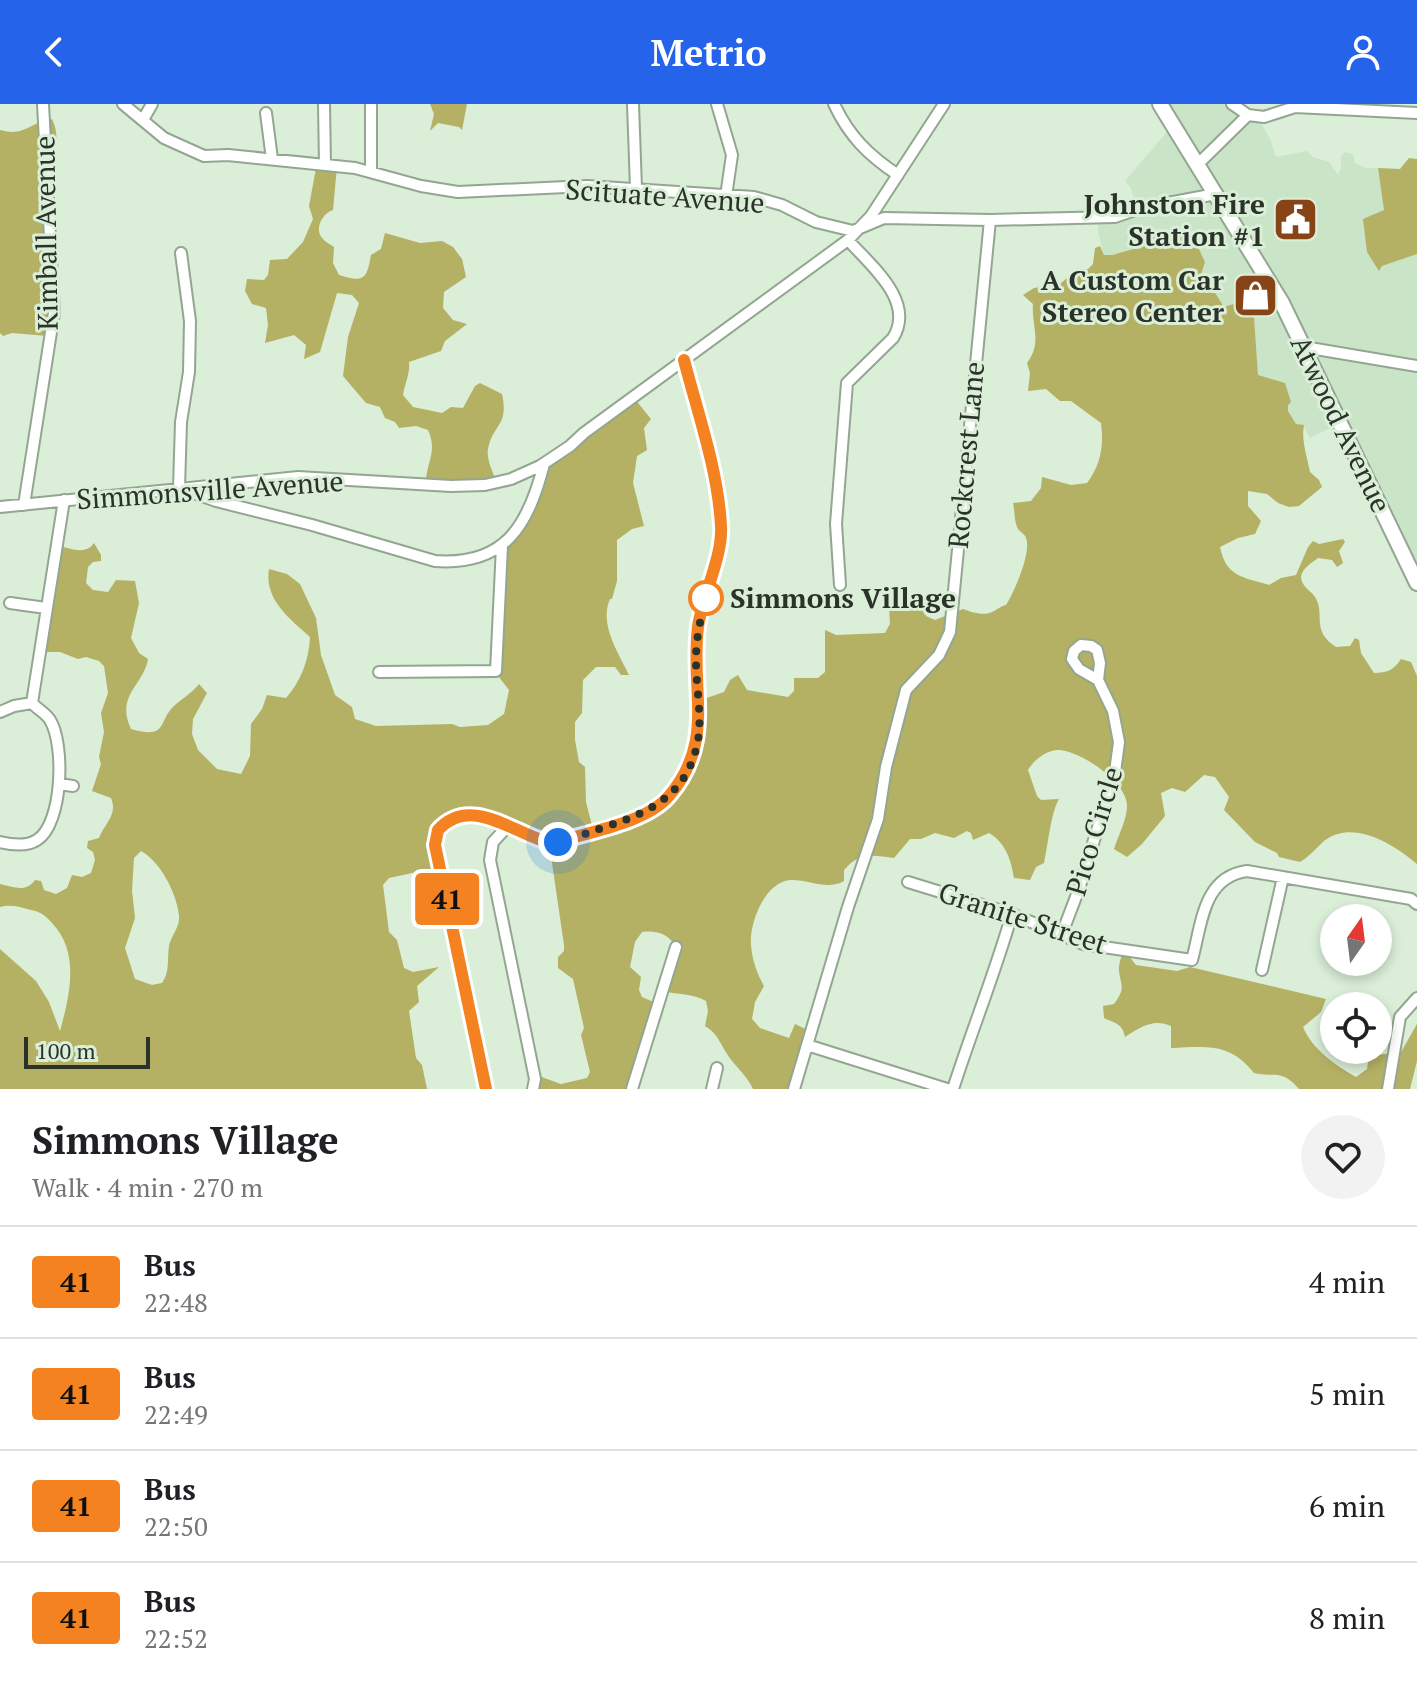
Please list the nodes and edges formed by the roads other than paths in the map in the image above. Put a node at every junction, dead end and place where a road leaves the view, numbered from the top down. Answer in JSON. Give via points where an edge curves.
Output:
{"nodes":[{"id":1,"x":43,"y":104,"type":"edge"},
{"id":2,"x":123,"y":104,"type":"edge"},
{"id":3,"x":152,"y":104,"type":"edge"},
{"id":4,"x":324,"y":104,"type":"edge"},
{"id":5,"x":371,"y":104,"type":"edge"},
{"id":6,"x":633,"y":104,"type":"edge"},
{"id":7,"x":717,"y":104,"type":"edge"},
{"id":8,"x":834,"y":104,"type":"edge"},
{"id":9,"x":944,"y":104,"type":"edge"},
{"id":10,"x":1160,"y":104,"type":"edge"},
{"id":11,"x":1232,"y":104,"type":"edge"},
{"id":12,"x":266,"y":113,"type":"dead end"},
{"id":13,"x":1417,"y":113,"type":"edge"},
{"id":14,"x":1248,"y":115,"type":"junction"},
{"id":15,"x":144,"y":118,"type":"junction"},
{"id":16,"x":272,"y":159,"type":"junction"},
{"id":17,"x":325,"y":165,"type":"junction"},
{"id":18,"x":1197,"y":165,"type":"junction"},
{"id":19,"x":371,"y":171,"type":"junction"},
{"id":20,"x":898,"y":175,"type":"junction"},
{"id":21,"x":636,"y":188,"type":"junction"},
{"id":22,"x":1216,"y":194,"type":"junction"},
{"id":23,"x":726,"y":196,"type":"junction"},
{"id":24,"x":990,"y":220,"type":"junction"},
{"id":25,"x":860,"y":229,"type":"junction"},
{"id":26,"x":848,"y":240,"type":"junction"},
{"id":27,"x":181,"y":253,"type":"dead end"},
{"id":28,"x":1304,"y":347,"type":"junction"},
{"id":29,"x":684,"y":360,"type":"junction"},
{"id":30,"x":1417,"y":366,"type":"edge"},
{"id":31,"x":544,"y":464,"type":"junction"},
{"id":32,"x":179,"y":488,"type":"junction"},
{"id":33,"x":64,"y":500,"type":"junction"},
{"id":34,"x":24,"y":505,"type":"junction"},
{"id":35,"x":0,"y":507,"type":"edge"},
{"id":36,"x":502,"y":546,"type":"junction"},
{"id":37,"x":1417,"y":583,"type":"edge"},
{"id":38,"x":840,"y":585,"type":"dead end"},
{"id":39,"x":10,"y":603,"type":"dead end"},
{"id":40,"x":46,"y":608,"type":"junction"},
{"id":41,"x":379,"y":672,"type":"dead end"},
{"id":42,"x":1098,"y":680,"type":"dead end"},
{"id":43,"x":32,"y":703,"type":"junction"},
{"id":44,"x":0,"y":712,"type":"edge"},
{"id":45,"x":59,"y":784,"type":"junction"},
{"id":46,"x":73,"y":786,"type":"dead end"},
{"id":47,"x":507,"y":827,"type":"junction"},
{"id":48,"x":0,"y":842,"type":"edge"},
{"id":49,"x":1283,"y":877,"type":"junction"},
{"id":50,"x":908,"y":882,"type":"dead end"},
{"id":51,"x":1414,"y":902,"type":"edge"},
{"id":52,"x":1012,"y":914,"type":"junction"},
{"id":53,"x":1061,"y":936,"type":"junction"},
{"id":54,"x":676,"y":947,"type":"dead end"},
{"id":55,"x":1262,"y":970,"type":"dead end"},
{"id":56,"x":1417,"y":998,"type":"edge"},
{"id":57,"x":807,"y":1045,"type":"junction"},
{"id":58,"x":717,"y":1068,"type":"dead end"},
{"id":59,"x":486,"y":1089,"type":"edge"},
{"id":60,"x":533,"y":1089,"type":"edge"},
{"id":61,"x":632,"y":1089,"type":"edge"},
{"id":62,"x":712,"y":1089,"type":"edge"},
{"id":63,"x":794,"y":1089,"type":"edge"},
{"id":64,"x":947,"y":1089,"type":"edge"},
{"id":65,"x":953,"y":1089,"type":"edge"},
{"id":66,"x":1388,"y":1089,"type":"edge"}],
"edges":[{"from":1,"to":34,"type":"street","name":"Kimball Avenue","via":[[54,313]]},
{"from":2,"to":15,"type":"street","name":"Scituate Avenue"},
{"from":3,"to":15,"type":"street"},
{"from":4,"to":17,"type":"street"},
{"from":5,"to":19,"type":"street"},
{"from":6,"to":21,"type":"street"},
{"from":7,"to":23,"type":"street","via":[[732,155]]},
{"from":8,"to":20,"type":"street","via":[[853,137]]},
{"from":9,"to":20,"type":"street","name":"Simmonsville Avenue"},
{"from":10,"to":18,"type":"main road","name":"Atwood Avenue"},
{"from":11,"to":14,"type":"street"},
{"from":12,"to":16,"type":"street"},
{"from":13,"to":14,"type":"street","via":[[1295,107],[1264,117]]},
{"from":14,"to":18,"type":"street"},
{"from":15,"to":16,"type":"street","name":"Scituate Avenue","via":[[164,138],[194,153]]},
{"from":16,"to":17,"type":"street","name":"Scituate Avenue"},
{"from":17,"to":19,"type":"street","name":"Scituate Avenue"},
{"from":18,"to":22,"type":"main road","name":"Atwood Avenue"},
{"from":19,"to":21,"type":"street","name":"Scituate Avenue","via":[[458,192]]},
{"from":20,"to":25,"type":"street","name":"Simmonsville Avenue"},
{"from":21,"to":23,"type":"street","name":"Scituate Avenue"},
{"from":22,"to":24,"type":"street","name":"Scituate Avenue","via":[[1115,217]]},
{"from":22,"to":28,"type":"main road","name":"Atwood Avenue"},
{"from":23,"to":25,"type":"street","name":"Scituate Avenue","via":[[769,201],[816,222]]},
{"from":24,"to":25,"type":"street","name":"Scituate Avenue","via":[[884,218]]},
{"from":24,"to":57,"type":"street","name":"Rockcrest Lane","via":[[950,632],[939,655],[906,690],[878,819]]},
{"from":25,"to":26,"type":"street","name":"Simmonsville Avenue"},
{"from":26,"to":29,"type":"street","name":"Simmonsville Avenue"},
{"from":26,"to":38,"type":"street","via":[[891,290],[899,315],[895,335],[847,383],[836,524]]},
{"from":27,"to":32,"type":"street","via":[[190,321]]},
{"from":28,"to":30,"type":"street"},
{"from":28,"to":37,"type":"main road","name":"Atwood Avenue"},
{"from":29,"to":31,"type":"street","name":"Simmonsville Avenue"},
{"from":29,"to":47,"type":"street","via":[[715,479],[721,527],[698,625],[699,731],[692,759],[669,797],[629,819],[552,842]]},
{"from":31,"to":32,"type":"street","name":"Simmonsville Avenue","via":[[511,479],[475,486],[317,477]]},
{"from":31,"to":36,"type":"street","via":[[532,503]]},
{"from":32,"to":33,"type":"street","name":"Simmonsville Avenue"},
{"from":32,"to":36,"type":"street","via":[[435,561],[482,557]]},
{"from":33,"to":34,"type":"street","name":"Simmonsville Avenue"},
{"from":33,"to":40,"type":"street"},
{"from":34,"to":35,"type":"street","name":"Simmonsville Avenue"},
{"from":36,"to":41,"type":"street","via":[[496,671]]},
{"from":39,"to":40,"type":"street"},
{"from":40,"to":43,"type":"street"},
{"from":42,"to":53,"type":"street","name":"Pico Circle","via":[[1113,711],[1119,742],[1115,772]]},
{"from":43,"to":44,"type":"street"},
{"from":43,"to":45,"type":"street","via":[[52,724]]},
{"from":45,"to":46,"type":"street"},
{"from":45,"to":48,"type":"street","via":[[53,818],[41,837],[27,845]]},
{"from":47,"to":59,"type":"street","via":[[466,813],[441,826],[435,845]]},
{"from":47,"to":60,"type":"street","via":[[493,842],[490,860]]},
{"from":49,"to":51,"type":"street","name":"Granite Street"},
{"from":49,"to":53,"type":"street","name":"Granite Street","via":[[1247,871],[1218,882],[1192,960]]},
{"from":49,"to":55,"type":"street"},
{"from":50,"to":52,"type":"street","name":"Granite Street"},
{"from":52,"to":53,"type":"street","name":"Granite Street"},
{"from":52,"to":65,"type":"street"},
{"from":54,"to":61,"type":"street"},
{"from":56,"to":66,"type":"street","via":[[1400,1017]]},
{"from":57,"to":63,"type":"street","name":"Rockcrest Lane"},
{"from":57,"to":64,"type":"street"},
{"from":58,"to":62,"type":"street"}]}
